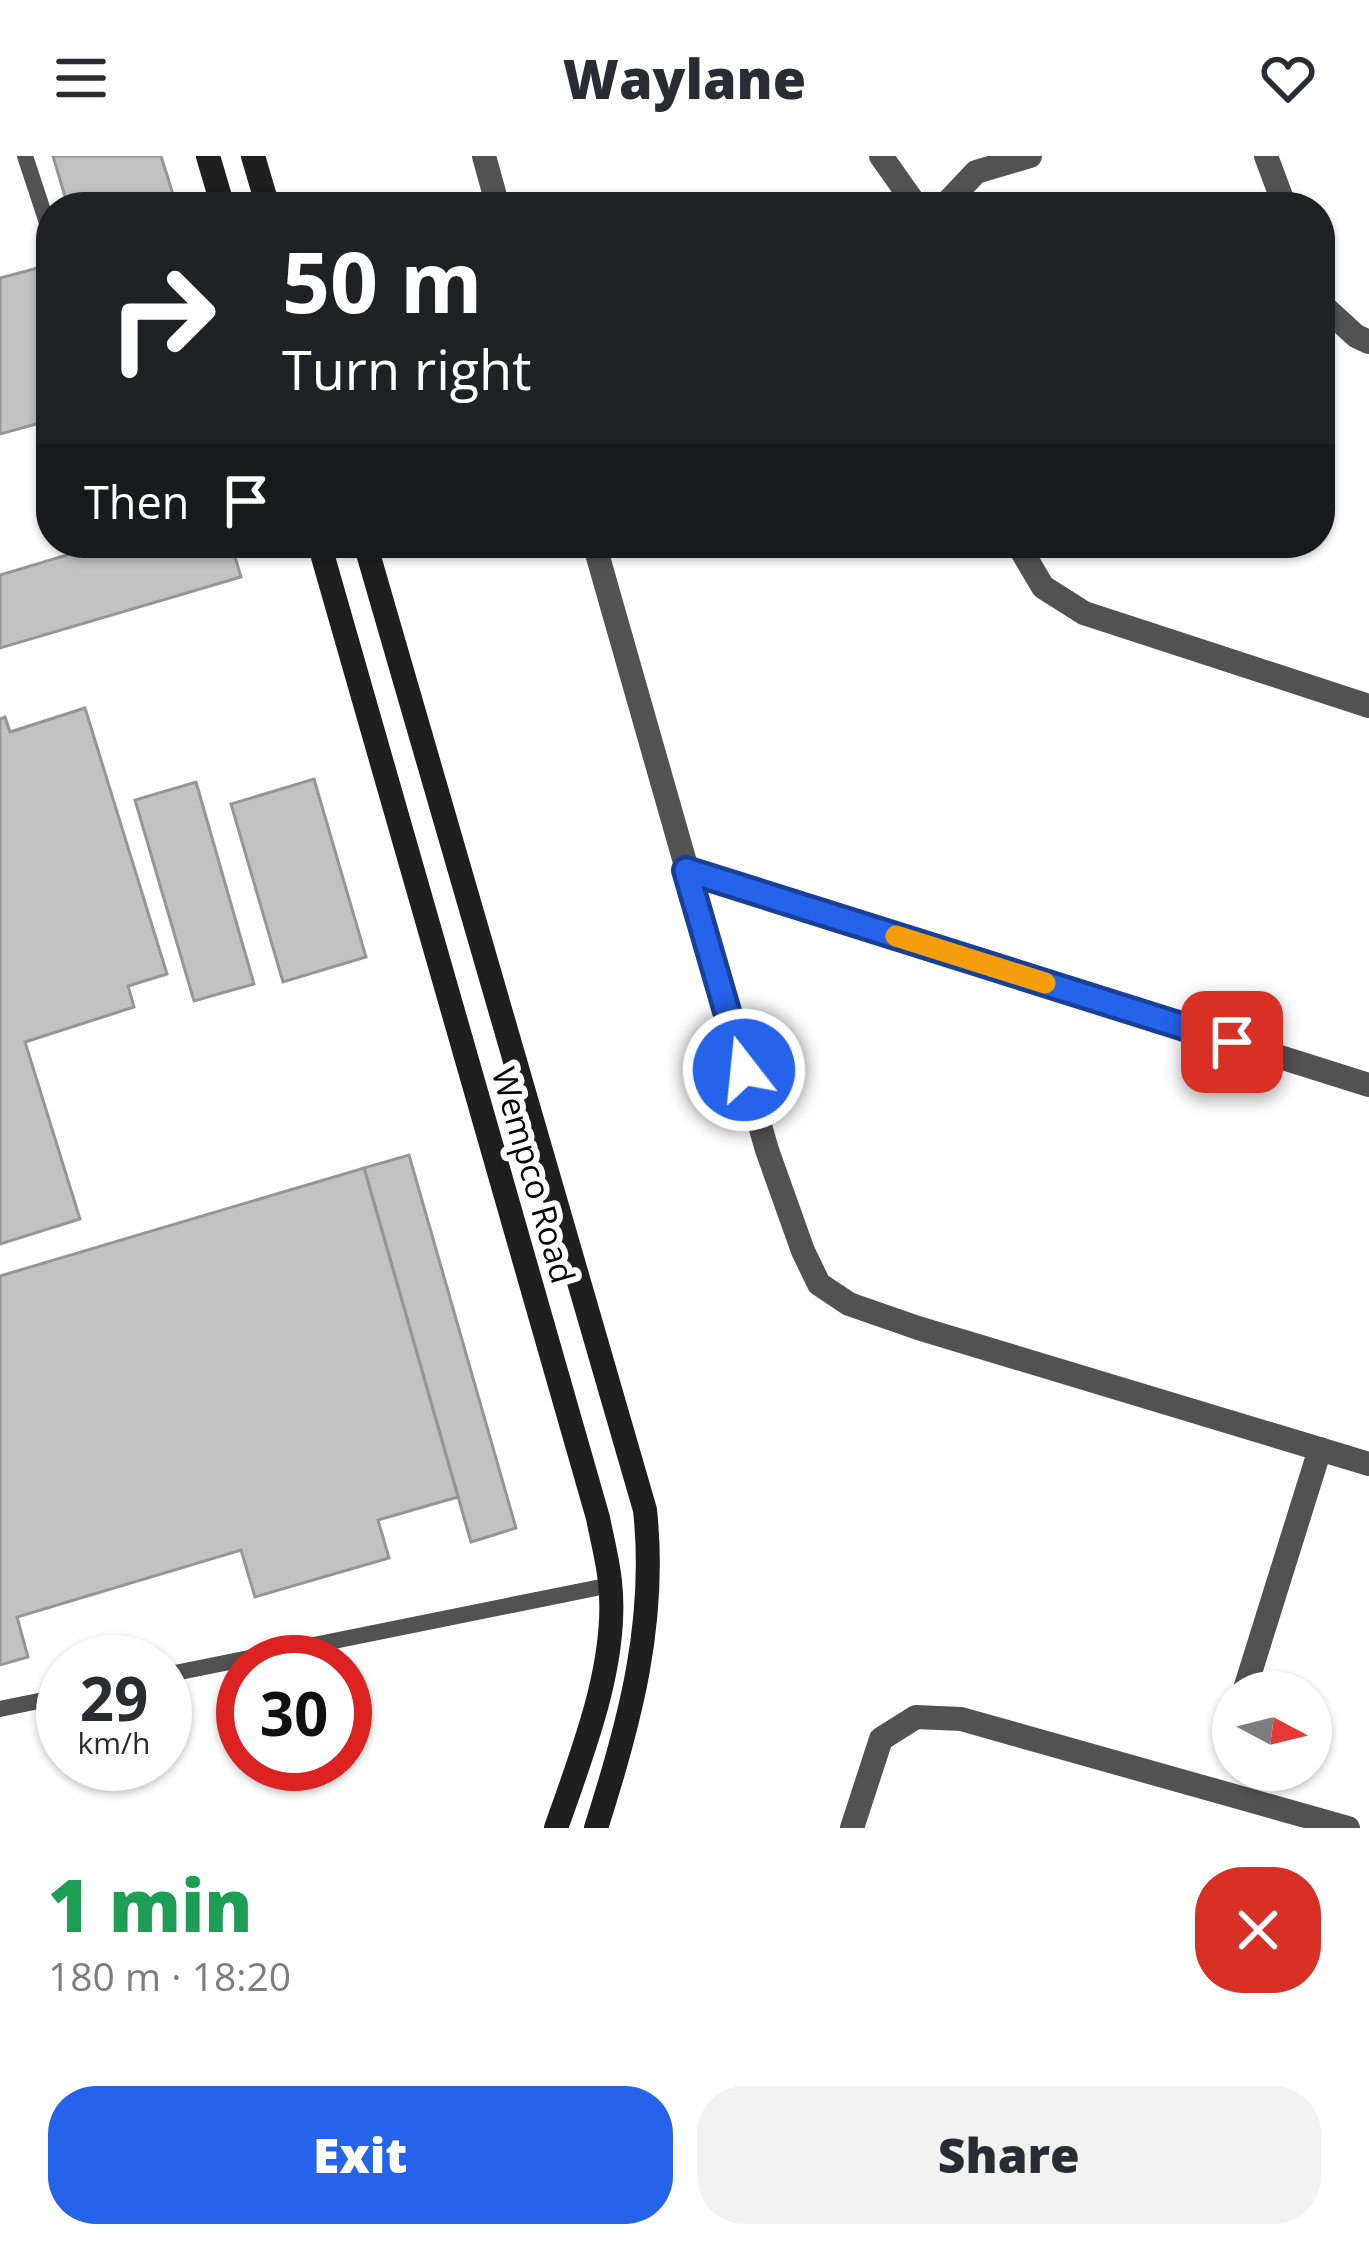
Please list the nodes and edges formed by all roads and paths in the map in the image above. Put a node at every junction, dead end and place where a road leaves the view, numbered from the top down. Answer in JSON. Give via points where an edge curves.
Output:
{"nodes":[{"id":1,"x":25,"y":156,"type":"edge"},
{"id":2,"x":208,"y":156,"type":"edge"},
{"id":3,"x":253,"y":156,"type":"edge"},
{"id":4,"x":484,"y":156,"type":"edge"},
{"id":5,"x":881,"y":156,"type":"edge"},
{"id":6,"x":1030,"y":156,"type":"edge"},
{"id":7,"x":1266,"y":156,"type":"edge"},
{"id":8,"x":37,"y":192,"type":"edge"},
{"id":9,"x":219,"y":192,"type":"edge"},
{"id":10,"x":264,"y":192,"type":"edge"},
{"id":11,"x":494,"y":192,"type":"edge"},
{"id":12,"x":906,"y":192,"type":"edge"},
{"id":13,"x":957,"y":192,"type":"edge"},
{"id":14,"x":1279,"y":192,"type":"edge"},
{"id":15,"x":1335,"y":315,"type":"edge"},
{"id":16,"x":1369,"y":341,"type":"edge"},
{"id":17,"x":323,"y":558,"type":"edge"},
{"id":18,"x":369,"y":558,"type":"edge"},
{"id":19,"x":598,"y":558,"type":"edge"},
{"id":20,"x":1026,"y":558,"type":"edge"},
{"id":21,"x":1369,"y":706,"type":"edge"},
{"id":22,"x":686,"y":870,"type":"junction"},
{"id":23,"x":1369,"y":1085,"type":"edge"},
{"id":24,"x":1320,"y":1449,"type":"junction"},
{"id":25,"x":1369,"y":1464,"type":"edge"},
{"id":26,"x":611,"y":1585,"type":"junction"},
{"id":27,"x":192,"y":1670,"type":"edge"},
{"id":28,"x":1251,"y":1671,"type":"edge"},
{"id":29,"x":36,"y":1701,"type":"edge"},
{"id":30,"x":0,"y":1708,"type":"edge"},
{"id":31,"x":556,"y":1828,"type":"edge"},
{"id":32,"x":596,"y":1828,"type":"edge"},
{"id":33,"x":852,"y":1828,"type":"edge"},
{"id":34,"x":1348,"y":1828,"type":"edge"}],
"edges":[{"from":1,"to":8,"type":"lane"},
{"from":2,"to":9,"type":"street"},
{"from":3,"to":10,"type":"street"},
{"from":4,"to":11,"type":"street"},
{"from":5,"to":12,"type":"street"},
{"from":6,"to":13,"type":"street","via":[[976,172]]},
{"from":7,"to":14,"type":"street"},
{"from":15,"to":16,"type":"street"},
{"from":17,"to":26,"type":"street","name":"Wempco Road"},
{"from":18,"to":32,"type":"street","name":"Wempco Road","via":[[645,1510],[646,1642]]},
{"from":19,"to":22,"type":"street"},
{"from":20,"to":21,"type":"street","via":[[1043,587],[1084,614]]},
{"from":22,"to":23,"type":"street"},
{"from":22,"to":24,"type":"street","via":[[767,1150],[819,1284],[849,1304],[918,1328]]},
{"from":24,"to":25,"type":"street"},
{"from":24,"to":28,"type":"street"},
{"from":26,"to":27,"type":"lane"},
{"from":26,"to":31,"type":"street","name":"Wempco Road","via":[[609,1642]]},
{"from":29,"to":30,"type":"lane"},
{"from":33,"to":34,"type":"street","via":[[881,1739],[916,1718],[961,1719]]}]}
